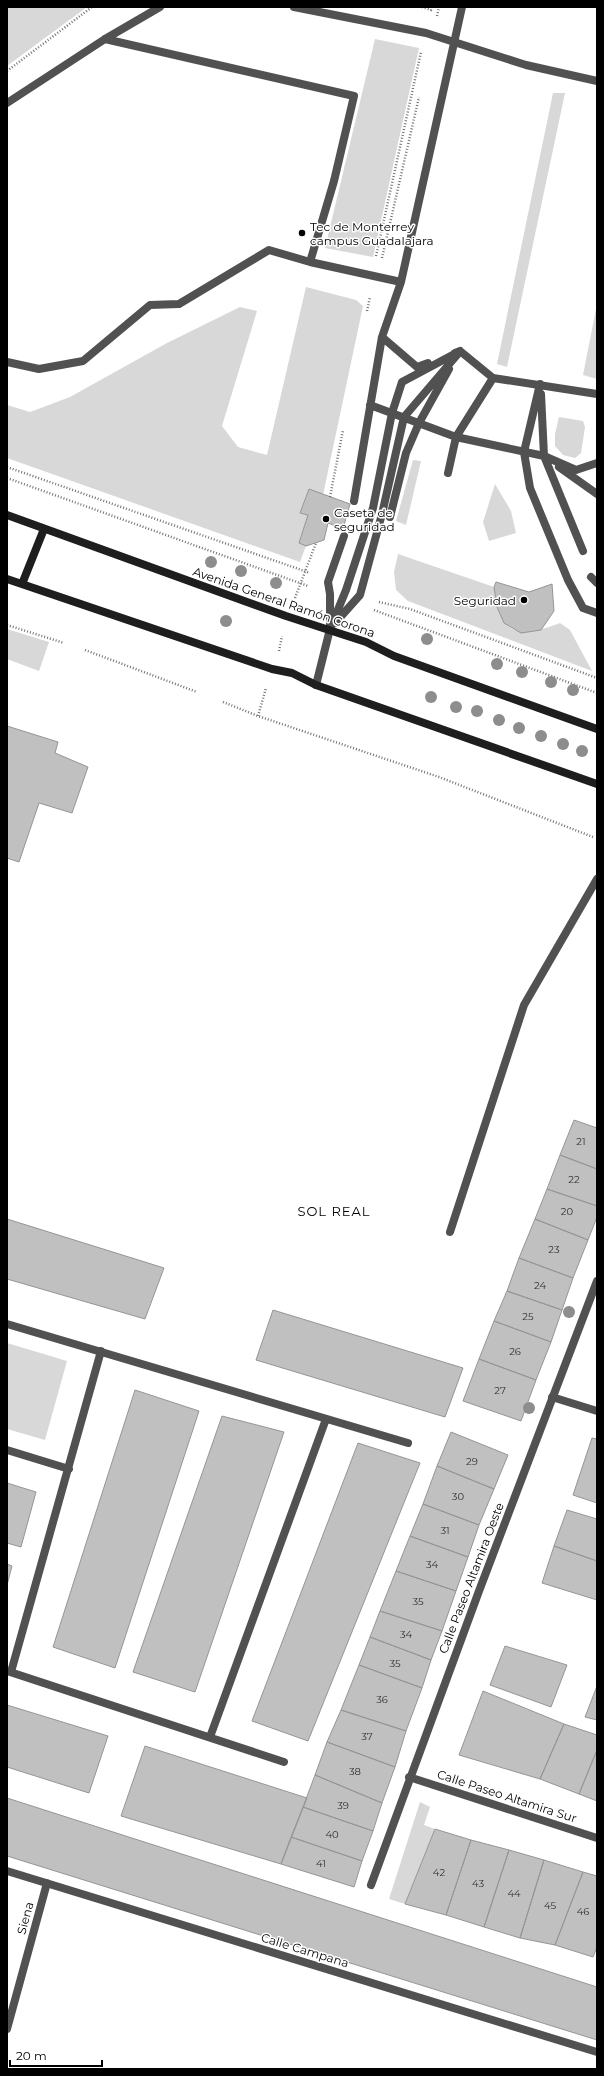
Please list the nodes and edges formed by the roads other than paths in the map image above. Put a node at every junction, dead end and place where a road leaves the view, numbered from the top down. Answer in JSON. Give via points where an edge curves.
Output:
{"nodes":[{"id":1,"x":160,"y":7,"type":"edge"},
{"id":2,"x":294,"y":7,"type":"edge"},
{"id":3,"x":462,"y":7,"type":"edge"},
{"id":4,"x":104,"y":39,"type":"junction"},
{"id":5,"x":454,"y":44,"type":"junction"},
{"id":6,"x":597,"y":81,"type":"edge"},
{"id":7,"x":7,"y":103,"type":"edge"},
{"id":8,"x":310,"y":262,"type":"junction"},
{"id":9,"x":401,"y":282,"type":"junction"},
{"id":10,"x":382,"y":337,"type":"junction"},
{"id":11,"x":460,"y":351,"type":"junction"},
{"id":12,"x":7,"y":362,"type":"edge"},
{"id":13,"x":493,"y":378,"type":"junction"},
{"id":14,"x":540,"y":384,"type":"junction"},
{"id":15,"x":597,"y":394,"type":"edge"},
{"id":16,"x":370,"y":405,"type":"junction"},
{"id":17,"x":392,"y":413,"type":"junction"},
{"id":18,"x":404,"y":417,"type":"junction"},
{"id":19,"x":419,"y":423,"type":"junction"},
{"id":20,"x":456,"y":437,"type":"junction"},
{"id":21,"x":524,"y":452,"type":"junction"},
{"id":22,"x":544,"y":456,"type":"junction"},
{"id":23,"x":597,"y":463,"type":"edge"},
{"id":24,"x":448,"y":473,"type":"dead end"},
{"id":25,"x":597,"y":494,"type":"edge"},
{"id":26,"x":354,"y":501,"type":"dead end"},
{"id":27,"x":7,"y":515,"type":"edge"},
{"id":28,"x":390,"y":517,"type":"dead end"},
{"id":29,"x":44,"y":529,"type":"junction"},
{"id":30,"x":344,"y":536,"type":"dead end"},
{"id":31,"x":583,"y":551,"type":"dead end"},
{"id":32,"x":591,"y":577,"type":"dead end"},
{"id":33,"x":7,"y":579,"type":"edge"},
{"id":34,"x":597,"y":583,"type":"edge"},
{"id":35,"x":22,"y":584,"type":"junction"},
{"id":36,"x":597,"y":613,"type":"edge"},
{"id":37,"x":330,"y":629,"type":"junction"},
{"id":38,"x":316,"y":685,"type":"junction"},
{"id":39,"x":597,"y":729,"type":"edge"},
{"id":40,"x":597,"y":784,"type":"edge"},
{"id":41,"x":597,"y":879,"type":"edge"},
{"id":42,"x":450,"y":1232,"type":"dead end"},
{"id":43,"x":597,"y":1281,"type":"edge"},
{"id":44,"x":7,"y":1324,"type":"edge"},
{"id":45,"x":100,"y":1351,"type":"junction"},
{"id":46,"x":552,"y":1397,"type":"junction"},
{"id":47,"x":597,"y":1411,"type":"edge"},
{"id":48,"x":326,"y":1419,"type":"junction"},
{"id":49,"x":408,"y":1443,"type":"dead end"},
{"id":50,"x":7,"y":1450,"type":"edge"},
{"id":51,"x":69,"y":1469,"type":"junction"},
{"id":52,"x":9,"y":1671,"type":"edge"},
{"id":53,"x":210,"y":1737,"type":"junction"},
{"id":54,"x":284,"y":1762,"type":"dead end"},
{"id":55,"x":410,"y":1777,"type":"junction"},
{"id":56,"x":597,"y":1838,"type":"edge"},
{"id":57,"x":7,"y":1870,"type":"edge"},
{"id":58,"x":47,"y":1883,"type":"junction"},
{"id":59,"x":371,"y":1885,"type":"dead end"},
{"id":60,"x":7,"y":2029,"type":"edge"},
{"id":61,"x":597,"y":2052,"type":"edge"}],
"edges":[{"from":1,"to":4,"type":"street"},
{"from":2,"to":5,"type":"street","via":[[426,33]]},
{"from":3,"to":5,"type":"street"},
{"from":4,"to":7,"type":"street"},
{"from":4,"to":8,"type":"street","via":[[354,96],[334,181]]},
{"from":5,"to":6,"type":"street","via":[[526,66]]},
{"from":5,"to":9,"type":"street"},
{"from":8,"to":9,"type":"street"},
{"from":8,"to":12,"type":"street","via":[[269,250],[179,304],[150,305],[83,361],[39,369]]},
{"from":9,"to":10,"type":"street"},
{"from":10,"to":11,"type":"street","via":[[417,367]]},
{"from":10,"to":16,"type":"street"},
{"from":11,"to":13,"type":"street"},
{"from":11,"to":17,"type":"street","via":[[402,382]]},
{"from":11,"to":18,"type":"street"},
{"from":11,"to":19,"type":"street"},
{"from":13,"to":14,"type":"street"},
{"from":13,"to":20,"type":"street"},
{"from":14,"to":15,"type":"street"},
{"from":14,"to":21,"type":"street"},
{"from":14,"to":22,"type":"street"},
{"from":16,"to":17,"type":"street"},
{"from":16,"to":26,"type":"street"},
{"from":17,"to":18,"type":"street"},
{"from":17,"to":37,"type":"street","via":[[373,508],[346,590]]},
{"from":18,"to":19,"type":"street"},
{"from":18,"to":37,"type":"street","via":[[360,595]]},
{"from":19,"to":20,"type":"street"},
{"from":19,"to":28,"type":"street","via":[[406,453]]},
{"from":20,"to":21,"type":"street"},
{"from":20,"to":24,"type":"street"},
{"from":21,"to":22,"type":"street"},
{"from":21,"to":36,"type":"street","via":[[530,488],[562,568],[583,608]]},
{"from":22,"to":23,"type":"street","via":[[576,470]]},
{"from":22,"to":25,"type":"street"},
{"from":22,"to":31,"type":"street"},
{"from":27,"to":29,"type":"main road","name":"Avenida General Ramón Corona"},
{"from":29,"to":35,"type":"main road"},
{"from":29,"to":37,"type":"main road","name":"Avenida General Ramón Corona","via":[[286,616]]},
{"from":30,"to":37,"type":"street","via":[[328,582]]},
{"from":32,"to":34,"type":"street"},
{"from":33,"to":35,"type":"main road"},
{"from":35,"to":38,"type":"main road","via":[[272,669],[292,673]]},
{"from":37,"to":38,"type":"street"},
{"from":37,"to":39,"type":"main road","name":"Avenida General Ramón Corona","via":[[366,642],[394,656]]},
{"from":38,"to":40,"type":"main road"},
{"from":41,"to":42,"type":"street","via":[[524,1005]]},
{"from":43,"to":46,"type":"street","name":"Calle Paseo Altamira Oeste"},
{"from":44,"to":45,"type":"street"},
{"from":45,"to":48,"type":"street"},
{"from":45,"to":51,"type":"street"},
{"from":46,"to":47,"type":"street"},
{"from":46,"to":55,"type":"street","name":"Calle Paseo Altamira Oeste"},
{"from":48,"to":49,"type":"street"},
{"from":48,"to":53,"type":"street"},
{"from":50,"to":51,"type":"street"},
{"from":51,"to":52,"type":"street"},
{"from":52,"to":53,"type":"street"},
{"from":53,"to":54,"type":"street"},
{"from":55,"to":56,"type":"street","name":"Calle Paseo Altamira Sur"},
{"from":55,"to":59,"type":"street","name":"Calle Paseo Altamira Oeste"},
{"from":57,"to":58,"type":"street","name":"Calle Campana"},
{"from":58,"to":60,"type":"street","name":"Siena"},
{"from":58,"to":61,"type":"street","name":"Calle Campana"}]}
